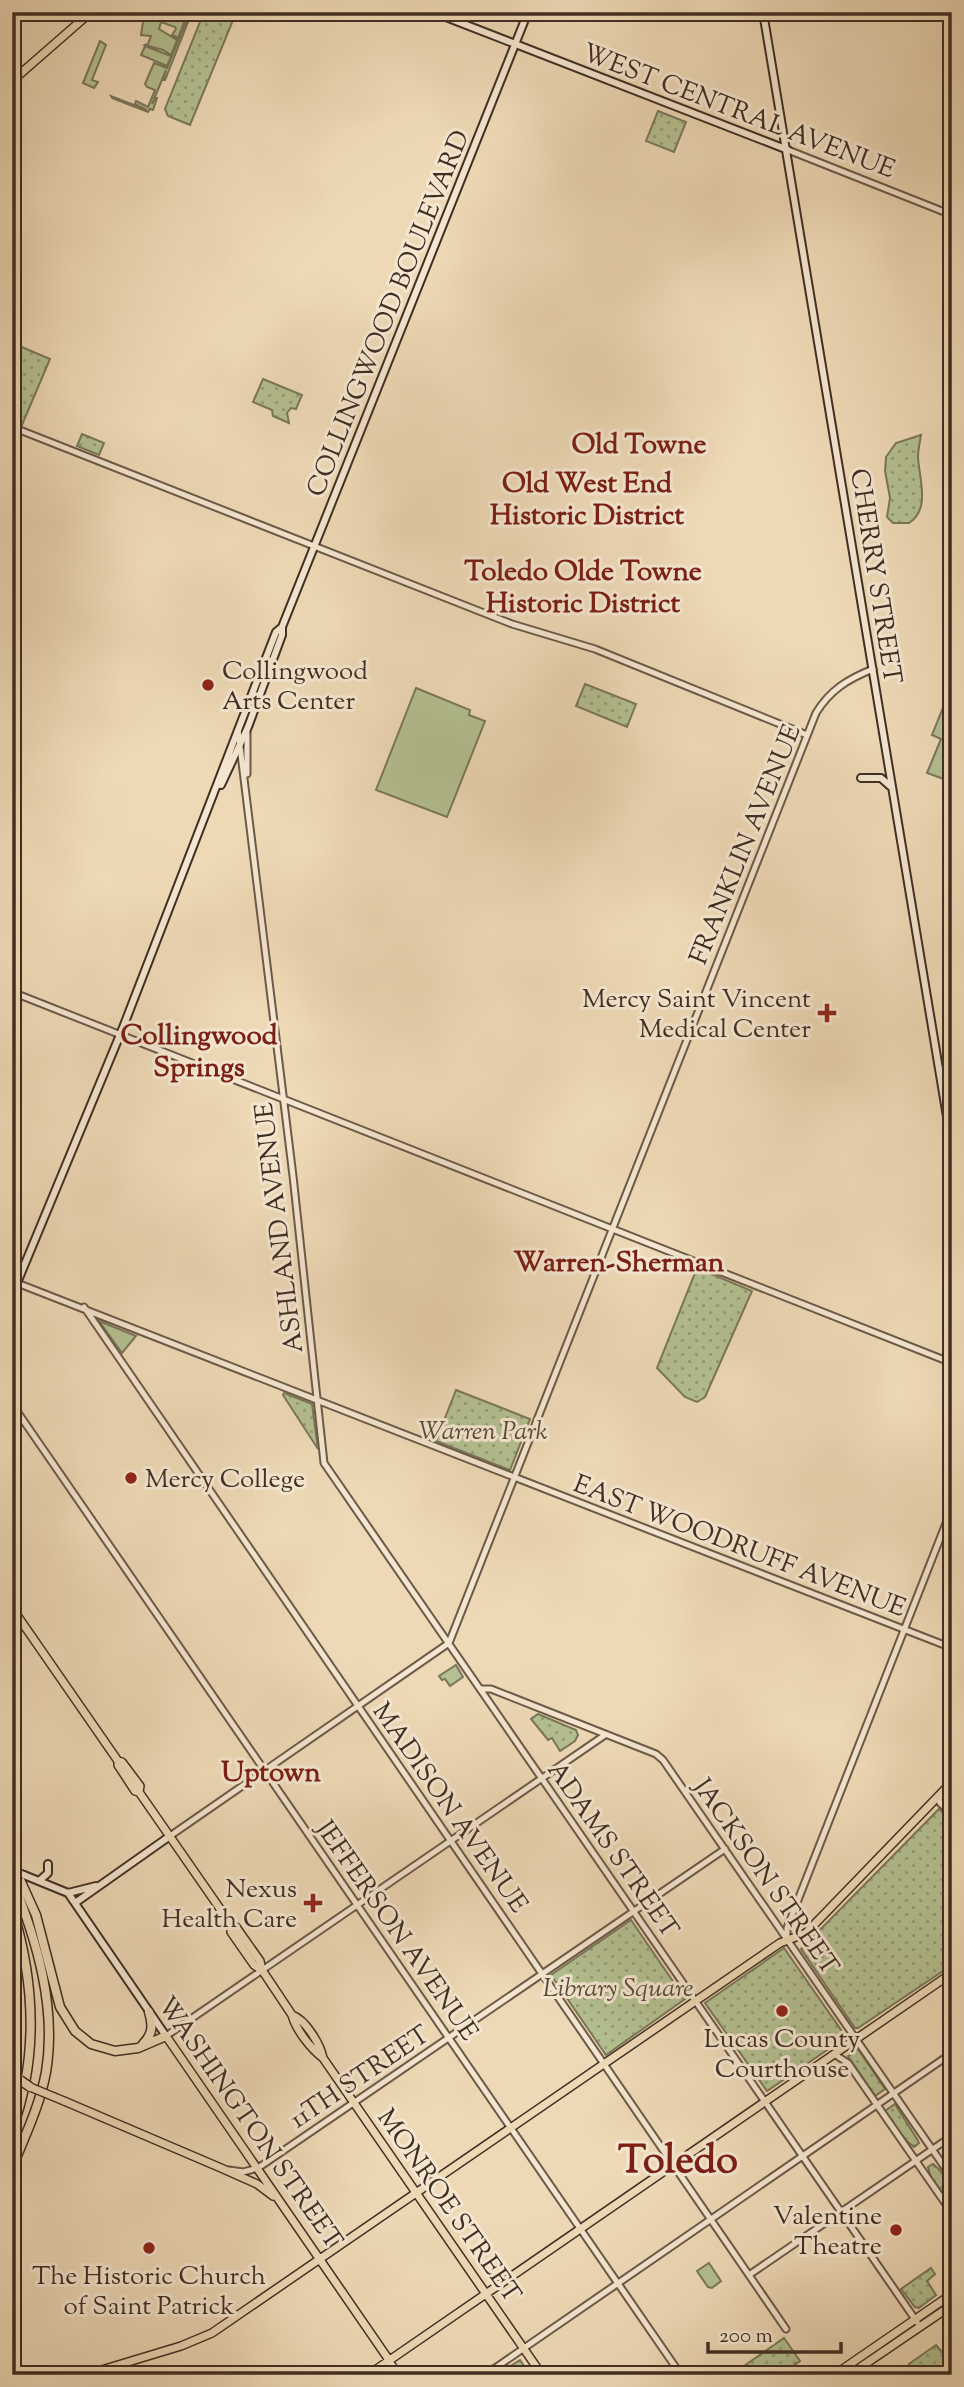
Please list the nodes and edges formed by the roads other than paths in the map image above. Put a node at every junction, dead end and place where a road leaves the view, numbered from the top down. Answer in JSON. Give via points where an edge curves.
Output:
{"nodes":[{"id":1,"x":91,"y":12,"type":"edge"},
{"id":2,"x":433,"y":12,"type":"edge"},
{"id":3,"x":528,"y":12,"type":"edge"},
{"id":4,"x":763,"y":12,"type":"edge"},
{"id":5,"x":516,"y":43,"type":"junction"},
{"id":6,"x":12,"y":81,"type":"edge"},
{"id":7,"x":788,"y":150,"type":"junction"},
{"id":8,"x":952,"y":215,"type":"edge"},
{"id":9,"x":12,"y":427,"type":"edge"},
{"id":10,"x":314,"y":546,"type":"junction"},
{"id":11,"x":282,"y":627,"type":"junction"},
{"id":12,"x":262,"y":669,"type":"junction"},
{"id":13,"x":873,"y":669,"type":"junction"},
{"id":14,"x":267,"y":675,"type":"junction"},
{"id":15,"x":238,"y":727,"type":"junction"},
{"id":16,"x":248,"y":727,"type":"junction"},
{"id":17,"x":807,"y":735,"type":"junction"},
{"id":18,"x":239,"y":746,"type":"junction"},
{"id":19,"x":861,"y":778,"type":"dead end"},
{"id":20,"x":246,"y":781,"type":"junction"},
{"id":21,"x":215,"y":795,"type":"junction"},
{"id":22,"x":895,"y":800,"type":"junction"},
{"id":23,"x":12,"y":992,"type":"edge"},
{"id":24,"x":120,"y":1034,"type":"junction"},
{"id":25,"x":283,"y":1099,"type":"junction"},
{"id":26,"x":952,"y":1147,"type":"edge"},
{"id":27,"x":612,"y":1230,"type":"junction"},
{"id":28,"x":17,"y":1283,"type":"junction"},
{"id":29,"x":12,"y":1295,"type":"edge"},
{"id":30,"x":84,"y":1307,"type":"junction"},
{"id":31,"x":952,"y":1363,"type":"edge"},
{"id":32,"x":318,"y":1401,"type":"junction"},
{"id":33,"x":12,"y":1404,"type":"edge"},
{"id":34,"x":324,"y":1463,"type":"joint"},
{"id":35,"x":514,"y":1478,"type":"junction"},
{"id":36,"x":952,"y":1508,"type":"edge"},
{"id":37,"x":12,"y":1608,"type":"edge"},
{"id":38,"x":903,"y":1629,"type":"junction"},
{"id":39,"x":449,"y":1643,"type":"junction"},
{"id":40,"x":952,"y":1648,"type":"edge"},
{"id":41,"x":480,"y":1689,"type":"junction"},
{"id":42,"x":358,"y":1707,"type":"junction"},
{"id":43,"x":606,"y":1734,"type":"junction"},
{"id":44,"x":266,"y":1770,"type":"junction"},
{"id":45,"x":541,"y":1778,"type":"junction"},
{"id":46,"x":952,"y":1782,"type":"edge"},
{"id":47,"x":938,"y":1797,"type":"junction"},
{"id":48,"x":952,"y":1804,"type":"edge"},
{"id":49,"x":952,"y":1814,"type":"edge"},
{"id":50,"x":170,"y":1836,"type":"junction"},
{"id":51,"x":450,"y":1841,"type":"junction"},
{"id":52,"x":724,"y":1849,"type":"junction"},
{"id":53,"x":12,"y":1862,"type":"edge"},
{"id":54,"x":48,"y":1864,"type":"dead end"},
{"id":55,"x":12,"y":1870,"type":"edge"},
{"id":56,"x":12,"y":1879,"type":"edge"},
{"id":57,"x":38,"y":1881,"type":"junction"},
{"id":58,"x":99,"y":1886,"type":"junction"},
{"id":59,"x":68,"y":1893,"type":"junction"},
{"id":60,"x":75,"y":1903,"type":"junction"},
{"id":61,"x":357,"y":1905,"type":"junction"},
{"id":62,"x":12,"y":1908,"type":"edge"},
{"id":63,"x":633,"y":1911,"type":"junction"},
{"id":64,"x":787,"y":1939,"type":"junction"},
{"id":65,"x":262,"y":1970,"type":"junction"},
{"id":66,"x":952,"y":1973,"type":"edge"},
{"id":67,"x":542,"y":1974,"type":"junction"},
{"id":68,"x":695,"y":2001,"type":"junction"},
{"id":69,"x":149,"y":2012,"type":"junction"},
{"id":70,"x":166,"y":2036,"type":"junction"},
{"id":71,"x":449,"y":2038,"type":"junction"},
{"id":72,"x":856,"y":2038,"type":"junction"},
{"id":73,"x":138,"y":2048,"type":"junction"},
{"id":74,"x":952,"y":2053,"type":"edge"},
{"id":75,"x":834,"y":2054,"type":"junction"},
{"id":76,"x":604,"y":2064,"type":"junction"},
{"id":77,"x":12,"y":2073,"type":"edge"},
{"id":78,"x":30,"y":2087,"type":"joint"},
{"id":79,"x":894,"y":2094,"type":"junction"},
{"id":80,"x":765,"y":2102,"type":"junction"},
{"id":81,"x":354,"y":2103,"type":"junction"},
{"id":82,"x":877,"y":2105,"type":"junction"},
{"id":83,"x":511,"y":2127,"type":"junction"},
{"id":84,"x":12,"y":2130,"type":"edge"},
{"id":85,"x":952,"y":2136,"type":"edge"},
{"id":86,"x":932,"y":2150,"type":"junction"},
{"id":87,"x":803,"y":2156,"type":"junction"},
{"id":88,"x":916,"y":2161,"type":"junction"},
{"id":89,"x":673,"y":2165,"type":"junction"},
{"id":90,"x":12,"y":2168,"type":"edge"},
{"id":91,"x":221,"y":2168,"type":"junction"},
{"id":92,"x":258,"y":2168,"type":"junction"},
{"id":93,"x":952,"y":2178,"type":"edge"},
{"id":94,"x":415,"y":2193,"type":"junction"},
{"id":95,"x":280,"y":2201,"type":"junction"},
{"id":96,"x":841,"y":2212,"type":"junction"},
{"id":97,"x":952,"y":2213,"type":"edge"},
{"id":98,"x":711,"y":2219,"type":"junction"},
{"id":99,"x":581,"y":2228,"type":"junction"},
{"id":100,"x":320,"y":2259,"type":"junction"},
{"id":101,"x":749,"y":2275,"type":"junction"},
{"id":102,"x":618,"y":2283,"type":"junction"},
{"id":103,"x":485,"y":2294,"type":"junction"},
{"id":104,"x":952,"y":2294,"type":"edge"},
{"id":105,"x":952,"y":2305,"type":"edge"},
{"id":106,"x":914,"y":2319,"type":"junction"},
{"id":107,"x":920,"y":2326,"type":"junction"},
{"id":108,"x":786,"y":2329,"type":"dead end"},
{"id":109,"x":523,"y":2348,"type":"junction"},
{"id":110,"x":871,"y":2348,"type":"junction"},
{"id":111,"x":878,"y":2355,"type":"junction"},
{"id":112,"x":389,"y":2360,"type":"junction"},
{"id":113,"x":845,"y":2373,"type":"edge"},
{"id":114,"x":85,"y":2375,"type":"edge"},
{"id":115,"x":368,"y":2375,"type":"edge"},
{"id":116,"x":400,"y":2375,"type":"edge"},
{"id":117,"x":485,"y":2375,"type":"edge"},
{"id":118,"x":542,"y":2375,"type":"edge"},
{"id":119,"x":681,"y":2375,"type":"edge"},
{"id":120,"x":834,"y":2375,"type":"edge"}],
"edges":[{"from":1,"to":6,"type":"main road"},
{"from":2,"to":5,"type":"main road","name":"WEST CENTRAL AVENUE"},
{"from":3,"to":5,"type":"main road","name":"COLLINGWOOD BOULEVARD"},
{"from":4,"to":7,"type":"main road","name":"CHERRY STREET"},
{"from":5,"to":7,"type":"main road","name":"WEST CENTRAL AVENUE"},
{"from":5,"to":10,"type":"main road","name":"COLLINGWOOD BOULEVARD"},
{"from":7,"to":8,"type":"street","name":"WEST CENTRAL AVENUE"},
{"from":7,"to":13,"type":"main road","name":"CHERRY STREET"},
{"from":9,"to":10,"type":"street"},
{"from":10,"to":11,"type":"main road","name":"COLLINGWOOD BOULEVARD"},
{"from":10,"to":17,"type":"street","via":[[512,624],[595,649]]},
{"from":11,"to":12,"type":"main road","name":"COLLINGWOOD BOULEVARD"},
{"from":11,"to":14,"type":"main road","name":"COLLINGWOOD BOULEVARD"},
{"from":12,"to":14,"type":"main road"},
{"from":12,"to":15,"type":"main road","name":"COLLINGWOOD BOULEVARD"},
{"from":13,"to":17,"type":"street","name":"FRANKLIN AVENUE","via":[[832,691]]},
{"from":13,"to":22,"type":"main road","name":"CHERRY STREET"},
{"from":14,"to":16,"type":"main road","name":"COLLINGWOOD BOULEVARD"},
{"from":15,"to":18,"type":"street","name":"ASHLAND AVENUE"},
{"from":15,"to":21,"type":"main road","name":"COLLINGWOOD BOULEVARD"},
{"from":16,"to":18,"type":"main road","name":"COLLINGWOOD BOULEVARD"},
{"from":16,"to":20,"type":"street","name":"ASHLAND AVENUE"},
{"from":17,"to":27,"type":"street","name":"FRANKLIN AVENUE"},
{"from":18,"to":20,"type":"street","name":"ASHLAND AVENUE"},
{"from":18,"to":21,"type":"main road","name":"COLLINGWOOD BOULEVARD"},
{"from":19,"to":22,"type":"main road","via":[[885,779]]},
{"from":20,"to":25,"type":"street","name":"ASHLAND AVENUE"},
{"from":21,"to":24,"type":"main road","name":"COLLINGWOOD BOULEVARD"},
{"from":22,"to":26,"type":"main road","name":"CHERRY STREET"},
{"from":23,"to":24,"type":"street"},
{"from":24,"to":25,"type":"street"},
{"from":24,"to":28,"type":"main road","name":"COLLINGWOOD BOULEVARD"},
{"from":25,"to":27,"type":"street"},
{"from":25,"to":32,"type":"street","name":"ASHLAND AVENUE"},
{"from":27,"to":31,"type":"street"},
{"from":27,"to":35,"type":"street","name":"FRANKLIN AVENUE"},
{"from":28,"to":29,"type":"main road","name":"COLLINGWOOD BOULEVARD"},
{"from":28,"to":30,"type":"street","name":"EAST WOODRUFF AVENUE"},
{"from":30,"to":32,"type":"street","name":"EAST WOODRUFF AVENUE"},
{"from":30,"to":42,"type":"street","name":"MADISON AVENUE"},
{"from":32,"to":34,"type":"street","name":"ASHLAND AVENUE"},
{"from":32,"to":35,"type":"street","name":"EAST WOODRUFF AVENUE"},
{"from":33,"to":44,"type":"street","name":"JEFFERSON AVENUE"},
{"from":34,"to":39,"type":"street","name":"ADAMS STREET"},
{"from":35,"to":38,"type":"street","name":"EAST WOODRUFF AVENUE"},
{"from":35,"to":39,"type":"street","name":"FRANKLIN AVENUE"},
{"from":36,"to":38,"type":"street"},
{"from":37,"to":50,"type":"main road","name":"MONROE STREET"},
{"from":38,"to":40,"type":"street","name":"EAST WOODRUFF AVENUE"},
{"from":38,"to":64,"type":"street","via":[[788,1925]]},
{"from":39,"to":41,"type":"street","name":"ADAMS STREET"},
{"from":39,"to":42,"type":"street"},
{"from":41,"to":43,"type":"street","name":"JACKSON STREET","via":[[491,1689]]},
{"from":41,"to":45,"type":"street","name":"ADAMS STREET"},
{"from":42,"to":44,"type":"street"},
{"from":42,"to":51,"type":"street","name":"MADISON AVENUE"},
{"from":43,"to":45,"type":"street"},
{"from":43,"to":52,"type":"street","name":"JACKSON STREET","via":[[661,1758]]},
{"from":44,"to":50,"type":"street"},
{"from":44,"to":61,"type":"street","name":"JEFFERSON AVENUE"},
{"from":45,"to":51,"type":"street"},
{"from":45,"to":63,"type":"street","name":"ADAMS STREET"},
{"from":46,"to":47,"type":"main road"},
{"from":47,"to":48,"type":"street","via":[[946,1797]]},
{"from":47,"to":49,"type":"street"},
{"from":47,"to":64,"type":"main road","via":[[813,1927]]},
{"from":50,"to":58,"type":"main road"},
{"from":50,"to":65,"type":"main road","name":"MONROE STREET","via":[[232,1926],[231,1932]]},
{"from":51,"to":61,"type":"street"},
{"from":51,"to":67,"type":"street","name":"MADISON AVENUE"},
{"from":52,"to":63,"type":"street","name":"11TH STREET"},
{"from":52,"to":64,"type":"street","name":"JACKSON STREET"},
{"from":53,"to":73,"type":"highway","via":[[36,1915],[57,1997],[70,2025],[96,2046],[115,2051]]},
{"from":54,"to":57,"type":"main road","via":[[47,1875]]},
{"from":55,"to":57,"type":"main road","bridge":true},
{"from":56,"to":90,"type":"highway","via":[[40,1964],[47,2027],[46,2070],[36,2110]]},
{"from":57,"to":59,"type":"main road"},
{"from":58,"to":59,"type":"main road"},
{"from":58,"to":60,"type":"main road"},
{"from":59,"to":60,"type":"main road","name":"WASHINGTON STREET"},
{"from":60,"to":69,"type":"main road","name":"WASHINGTON STREET"},
{"from":61,"to":65,"type":"street"},
{"from":61,"to":71,"type":"street","name":"JEFFERSON AVENUE"},
{"from":62,"to":84,"type":"highway","via":[[24,1945],[32,2013],[28,2067]]},
{"from":63,"to":67,"type":"street","name":"11TH STREET"},
{"from":63,"to":68,"type":"street","name":"ADAMS STREET"},
{"from":64,"to":68,"type":"main road"},
{"from":64,"to":72,"type":"street","name":"JACKSON STREET"},
{"from":65,"to":70,"type":"street"},
{"from":65,"to":81,"type":"main road","name":"MONROE STREET"},
{"from":66,"to":72,"type":"main road"},
{"from":67,"to":71,"type":"street","name":"11TH STREET"},
{"from":67,"to":76,"type":"street","name":"MADISON AVENUE"},
{"from":68,"to":76,"type":"main road"},
{"from":68,"to":80,"type":"street","name":"ADAMS STREET"},
{"from":69,"to":70,"type":"main road","name":"WASHINGTON STREET"},
{"from":69,"to":73,"type":"highway","via":[[151,2033]]},
{"from":70,"to":73,"type":"highway"},
{"from":70,"to":92,"type":"main road","name":"WASHINGTON STREET"},
{"from":71,"to":81,"type":"street","name":"11TH STREET"},
{"from":71,"to":83,"type":"street","name":"JEFFERSON AVENUE"},
{"from":72,"to":75,"type":"main road"},
{"from":72,"to":79,"type":"street","name":"JACKSON STREET"},
{"from":74,"to":79,"type":"street"},
{"from":75,"to":80,"type":"main road"},
{"from":75,"to":82,"type":"street","via":[[848,2063]]},
{"from":76,"to":83,"type":"main road"},
{"from":76,"to":89,"type":"street","name":"MADISON AVENUE"},
{"from":77,"to":78,"type":"highway","bridge":true},
{"from":78,"to":91,"type":"main road","bridge":true},
{"from":79,"to":82,"type":"street"},
{"from":79,"to":86,"type":"street","name":"JACKSON STREET"},
{"from":80,"to":87,"type":"street","name":"ADAMS STREET"},
{"from":80,"to":89,"type":"main road"},
{"from":81,"to":92,"type":"street","name":"11TH STREET"},
{"from":81,"to":94,"type":"main road","name":"MONROE STREET"},
{"from":82,"to":87,"type":"street"},
{"from":82,"to":88,"type":"street"},
{"from":83,"to":94,"type":"main road"},
{"from":83,"to":99,"type":"street","name":"JEFFERSON AVENUE"},
{"from":85,"to":86,"type":"street"},
{"from":86,"to":88,"type":"street"},
{"from":86,"to":93,"type":"street","name":"JACKSON STREET"},
{"from":87,"to":96,"type":"street","name":"ADAMS STREET"},
{"from":87,"to":98,"type":"street"},
{"from":88,"to":96,"type":"street"},
{"from":88,"to":97,"type":"street"},
{"from":89,"to":98,"type":"street","name":"MADISON AVENUE"},
{"from":89,"to":99,"type":"main road"},
{"from":91,"to":92,"type":"street","via":[[239,2172]]},
{"from":91,"to":95,"type":"main road","via":[[257,2184]]},
{"from":92,"to":95,"type":"main road","name":"WASHINGTON STREET"},
{"from":94,"to":100,"type":"main road"},
{"from":94,"to":103,"type":"main road","name":"MONROE STREET"},
{"from":95,"to":100,"type":"main road","name":"WASHINGTON STREET"},
{"from":96,"to":101,"type":"street"},
{"from":96,"to":106,"type":"street","name":"ADAMS STREET"},
{"from":98,"to":101,"type":"street","name":"MADISON AVENUE"},
{"from":98,"to":102,"type":"street"},
{"from":99,"to":102,"type":"street","name":"JEFFERSON AVENUE"},
{"from":99,"to":103,"type":"main road"},
{"from":100,"to":112,"type":"main road","name":"WASHINGTON STREET"},
{"from":100,"to":114,"type":"main road","via":[[190,2343]]},
{"from":101,"to":108,"type":"street","name":"MADISON AVENUE"},
{"from":102,"to":109,"type":"street"},
{"from":102,"to":119,"type":"street","name":"JEFFERSON AVENUE"},
{"from":103,"to":109,"type":"main road","name":"MONROE STREET"},
{"from":103,"to":112,"type":"main road"},
{"from":104,"to":106,"type":"main road"},
{"from":105,"to":107,"type":"main road"},
{"from":106,"to":107,"type":"street","name":"ADAMS STREET"},
{"from":106,"to":110,"type":"main road"},
{"from":107,"to":111,"type":"main road"},
{"from":109,"to":117,"type":"street"},
{"from":109,"to":118,"type":"main road","name":"MONROE STREET"},
{"from":110,"to":111,"type":"main road"},
{"from":110,"to":113,"type":"main road"},
{"from":111,"to":113,"type":"main road"},
{"from":112,"to":115,"type":"main road"},
{"from":112,"to":116,"type":"street","name":"WASHINGTON STREET"},
{"from":113,"to":120,"type":"main road"}]}
